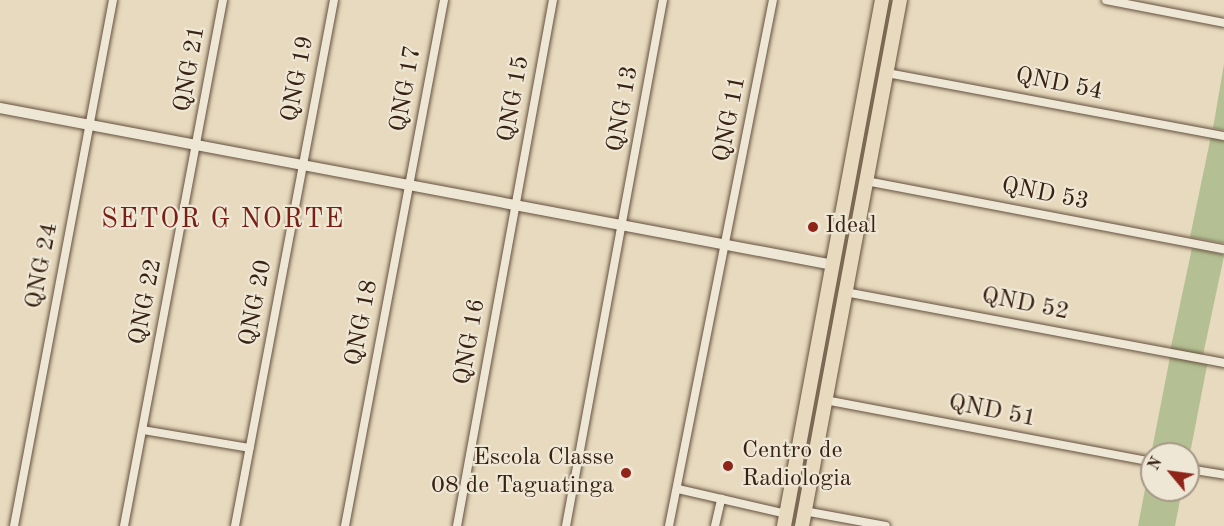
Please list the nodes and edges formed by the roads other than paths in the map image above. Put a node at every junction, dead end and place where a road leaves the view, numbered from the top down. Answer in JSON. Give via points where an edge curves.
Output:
{"nodes":[{"id":1,"x":113,"y":0,"type":"edge"},
{"id":2,"x":223,"y":0,"type":"edge"},
{"id":3,"x":334,"y":0,"type":"edge"},
{"id":4,"x":444,"y":0,"type":"edge"},
{"id":5,"x":553,"y":0,"type":"edge"},
{"id":6,"x":663,"y":0,"type":"edge"},
{"id":7,"x":772,"y":0,"type":"edge"},
{"id":8,"x":882,"y":0,"type":"edge"},
{"id":9,"x":900,"y":0,"type":"edge"},
{"id":10,"x":1106,"y":0,"type":"edge"},
{"id":11,"x":1224,"y":23,"type":"edge"},
{"id":12,"x":886,"y":73,"type":"junction"},
{"id":13,"x":0,"y":108,"type":"edge"},
{"id":14,"x":89,"y":125,"type":"junction"},
{"id":15,"x":1224,"y":136,"type":"edge"},
{"id":16,"x":197,"y":145,"type":"junction"},
{"id":17,"x":303,"y":165,"type":"junction"},
{"id":18,"x":866,"y":181,"type":"junction"},
{"id":19,"x":409,"y":185,"type":"junction"},
{"id":20,"x":516,"y":205,"type":"junction"},
{"id":21,"x":622,"y":225,"type":"junction"},
{"id":22,"x":841,"y":227,"type":"junction"},
{"id":23,"x":727,"y":245,"type":"junction"},
{"id":24,"x":1220,"y":248,"type":"edge"},
{"id":25,"x":833,"y":265,"type":"junction"},
{"id":26,"x":845,"y":292,"type":"junction"},
{"id":27,"x":1224,"y":363,"type":"edge"},
{"id":28,"x":825,"y":400,"type":"junction"},
{"id":29,"x":143,"y":430,"type":"junction"},
{"id":30,"x":249,"y":448,"type":"junction"},
{"id":31,"x":1140,"y":460,"type":"edge"},
{"id":32,"x":1200,"y":471,"type":"edge"},
{"id":33,"x":1224,"y":476,"type":"edge"},
{"id":34,"x":678,"y":489,"type":"junction"},
{"id":35,"x":721,"y":499,"type":"junction"},
{"id":36,"x":804,"y":511,"type":"junction"},
{"id":37,"x":786,"y":522,"type":"edge"},
{"id":38,"x":14,"y":526,"type":"edge"},
{"id":39,"x":124,"y":526,"type":"edge"},
{"id":40,"x":235,"y":526,"type":"edge"},
{"id":41,"x":345,"y":526,"type":"edge"},
{"id":42,"x":457,"y":526,"type":"edge"},
{"id":43,"x":566,"y":526,"type":"edge"},
{"id":44,"x":669,"y":526,"type":"edge"},
{"id":45,"x":715,"y":526,"type":"edge"},
{"id":46,"x":802,"y":526,"type":"edge"},
{"id":47,"x":886,"y":526,"type":"edge"}],
"edges":[{"from":1,"to":14,"type":"street","name":"QNG 24"},
{"from":2,"to":16,"type":"street","name":"QNG 21"},
{"from":3,"to":17,"type":"street","name":"QNG 19"},
{"from":4,"to":19,"type":"street","name":"QNG 17"},
{"from":5,"to":20,"type":"street","name":"QNG 15"},
{"from":6,"to":21,"type":"street","name":"QNG 13"},
{"from":7,"to":23,"type":"street","name":"QNG 11"},
{"from":8,"to":22,"type":"main road"},
{"from":9,"to":12,"type":"main road"},
{"from":10,"to":11,"type":"street"},
{"from":12,"to":15,"type":"street","name":"QND 54"},
{"from":12,"to":18,"type":"main road"},
{"from":13,"to":14,"type":"street"},
{"from":14,"to":16,"type":"street"},
{"from":14,"to":38,"type":"street","name":"QNG 24"},
{"from":16,"to":17,"type":"street"},
{"from":16,"to":29,"type":"street","name":"QNG 22"},
{"from":17,"to":19,"type":"street"},
{"from":17,"to":30,"type":"street","name":"QNG 20"},
{"from":18,"to":24,"type":"street","name":"QND 53"},
{"from":18,"to":26,"type":"main road"},
{"from":19,"to":20,"type":"street"},
{"from":19,"to":41,"type":"street","name":"QNG 18"},
{"from":20,"to":21,"type":"street"},
{"from":20,"to":42,"type":"street","name":"QNG 16"},
{"from":21,"to":23,"type":"street"},
{"from":21,"to":43,"type":"street","name":"QNG 13"},
{"from":22,"to":25,"type":"main road"},
{"from":22,"to":26,"type":"main road","via":[[845,233],[838,283]]},
{"from":23,"to":25,"type":"street"},
{"from":23,"to":34,"type":"street","name":"QNG 11"},
{"from":25,"to":37,"type":"main road"},
{"from":26,"to":27,"type":"street","name":"QND 52"},
{"from":26,"to":28,"type":"main road"},
{"from":28,"to":31,"type":"street","name":"QND 51"},
{"from":28,"to":36,"type":"main road"},
{"from":29,"to":30,"type":"street"},
{"from":29,"to":39,"type":"street","name":"QNG 22"},
{"from":30,"to":40,"type":"street","name":"QNG 20"},
{"from":32,"to":33,"type":"street"},
{"from":34,"to":35,"type":"street"},
{"from":34,"to":44,"type":"street","name":"QNG 11"},
{"from":35,"to":37,"type":"street"},
{"from":35,"to":45,"type":"street"},
{"from":36,"to":46,"type":"main road"},
{"from":36,"to":47,"type":"street"}]}
